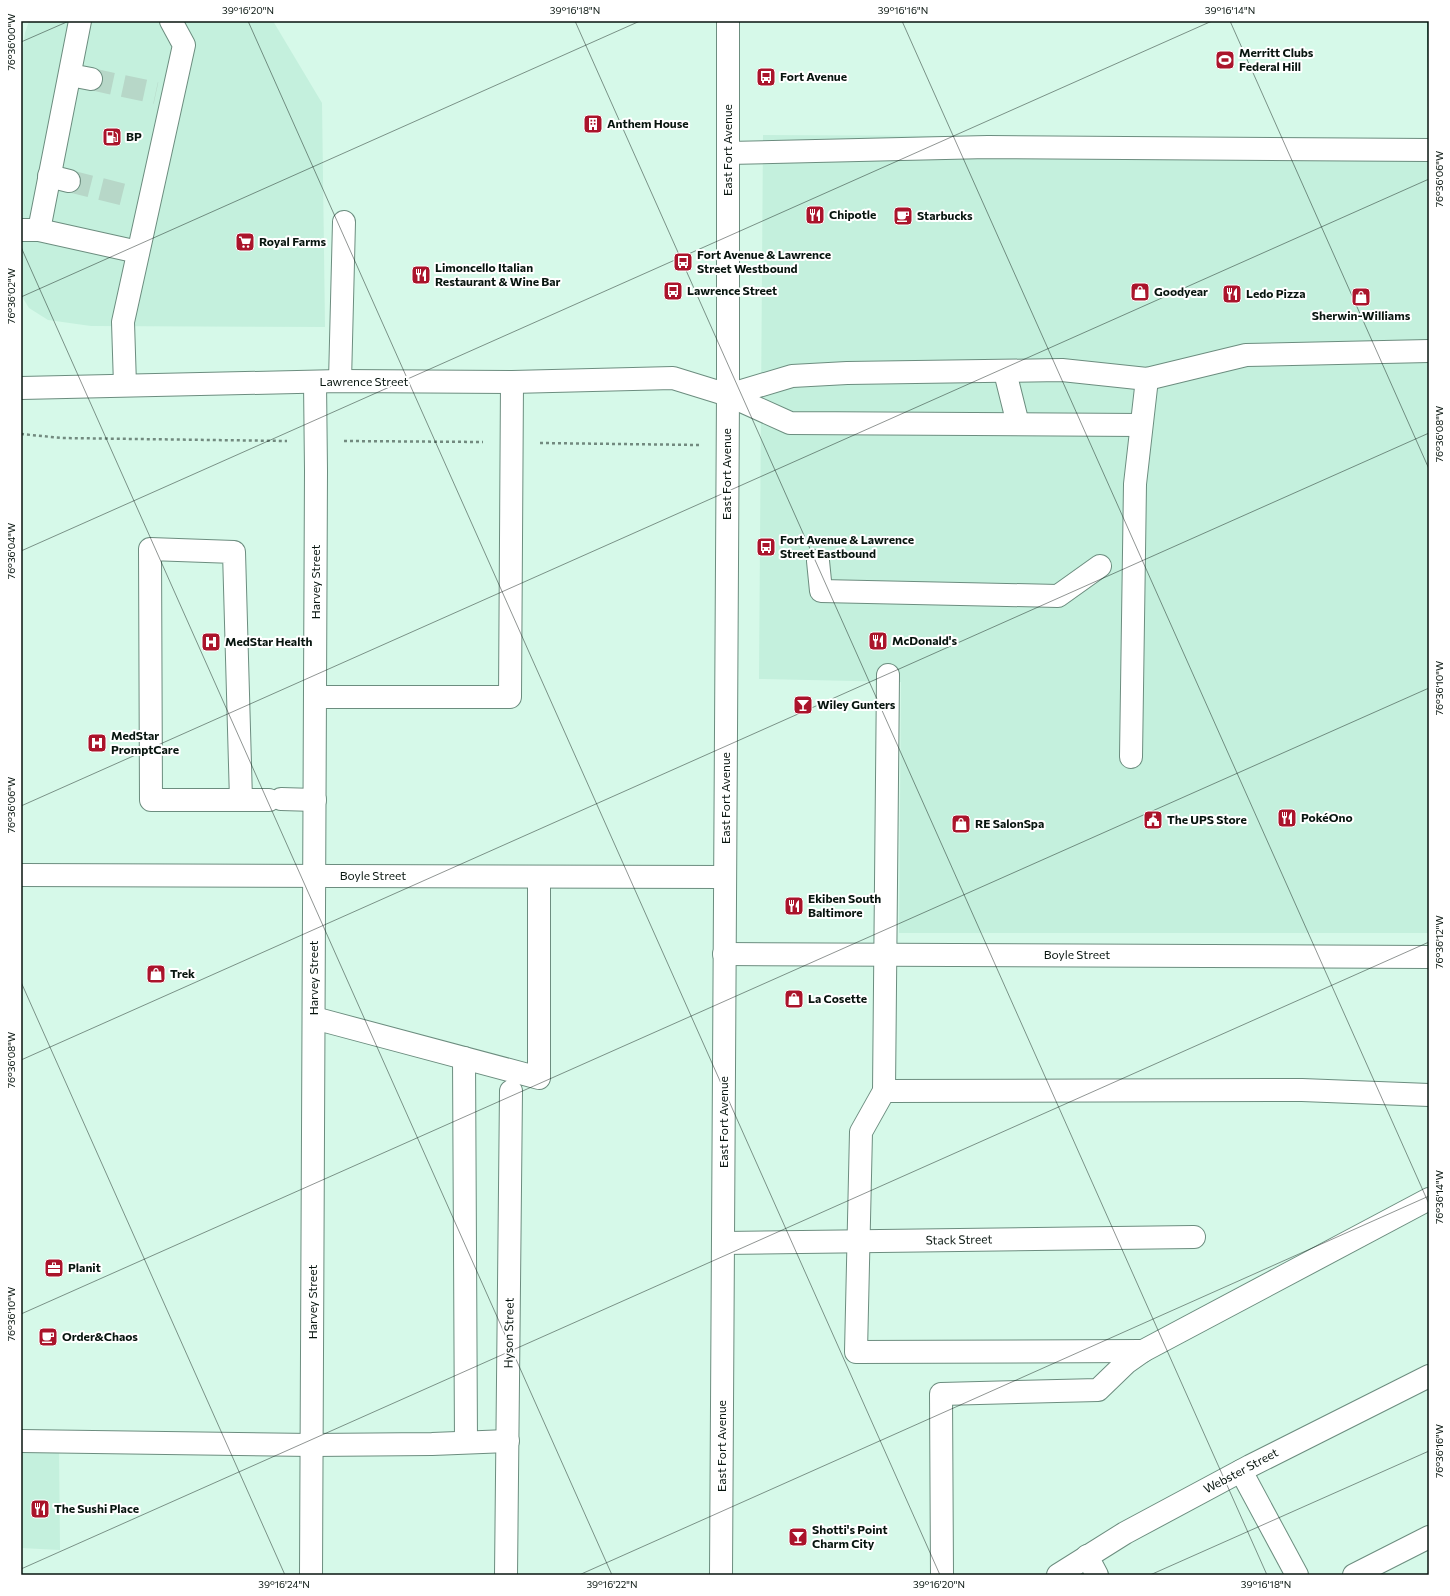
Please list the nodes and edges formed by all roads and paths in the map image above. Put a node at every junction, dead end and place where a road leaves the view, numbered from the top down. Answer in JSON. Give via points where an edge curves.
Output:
{"nodes":[{"id":1,"x":80,"y":21,"type":"edge"},
{"id":2,"x":171,"y":21,"type":"edge"},
{"id":3,"x":728,"y":21,"type":"edge"},
{"id":4,"x":70,"y":75,"type":"junction"},
{"id":5,"x":91,"y":79,"type":"tunnel mouth"},
{"id":6,"x":1429,"y":150,"type":"edge"},
{"id":7,"x":728,"y":153,"type":"junction"},
{"id":8,"x":344,"y":222,"type":"dead end"},
{"id":9,"x":30,"y":230,"type":"edge"},
{"id":10,"x":138,"y":252,"type":"junction"},
{"id":11,"x":1429,"y":351,"type":"edge"},
{"id":12,"x":1005,"y":372,"type":"junction"},
{"id":13,"x":1147,"y":379,"type":"junction"},
{"id":14,"x":340,"y":381,"type":"junction"},
{"id":15,"x":315,"y":382,"type":"junction"},
{"id":16,"x":512,"y":382,"type":"junction"},
{"id":17,"x":125,"y":385,"type":"junction"},
{"id":18,"x":21,"y":388,"type":"edge"},
{"id":19,"x":728,"y":395,"type":"junction"},
{"id":20,"x":1018,"y":424,"type":"junction"},
{"id":21,"x":1141,"y":425,"type":"junction"},
{"id":22,"x":21,"y":434,"type":"edge"},
{"id":23,"x":255,"y":441,"type":"dead end"},
{"id":24,"x":818,"y":561,"type":"dead end"},
{"id":25,"x":1100,"y":566,"type":"dead end"},
{"id":26,"x":888,"y":675,"type":"dead end"},
{"id":27,"x":315,"y":697,"type":"junction"},
{"id":28,"x":1131,"y":757,"type":"dead end"},
{"id":29,"x":241,"y":800,"type":"junction"},
{"id":30,"x":315,"y":800,"type":"junction"},
{"id":31,"x":21,"y":875,"type":"edge"},
{"id":32,"x":314,"y":876,"type":"junction"},
{"id":33,"x":539,"y":877,"type":"junction"},
{"id":34,"x":725,"y":877,"type":"junction"},
{"id":35,"x":724,"y":954,"type":"junction"},
{"id":36,"x":885,"y":955,"type":"junction"},
{"id":37,"x":1429,"y":957,"type":"edge"},
{"id":38,"x":314,"y":1018,"type":"junction"},
{"id":39,"x":464,"y":1058,"type":"junction"},
{"id":40,"x":511,"y":1091,"type":"dead end"},
{"id":41,"x":884,"y":1092,"type":"junction"},
{"id":42,"x":1429,"y":1095,"type":"edge"},
{"id":43,"x":1429,"y":1199,"type":"edge"},
{"id":44,"x":1194,"y":1237,"type":"dead end"},
{"id":45,"x":858,"y":1241,"type":"junction"},
{"id":46,"x":723,"y":1243,"type":"junction"},
{"id":47,"x":1143,"y":1351,"type":"junction"},
{"id":48,"x":1429,"y":1376,"type":"edge"},
{"id":49,"x":21,"y":1441,"type":"edge"},
{"id":50,"x":508,"y":1441,"type":"junction"},
{"id":51,"x":466,"y":1442,"type":"junction"},
{"id":52,"x":312,"y":1445,"type":"junction"},
{"id":53,"x":1241,"y":1470,"type":"junction"},
{"id":54,"x":1429,"y":1537,"type":"edge"},
{"id":55,"x":1092,"y":1566,"type":"edge"},
{"id":56,"x":312,"y":1575,"type":"edge"},
{"id":57,"x":506,"y":1575,"type":"edge"},
{"id":58,"x":721,"y":1575,"type":"edge"},
{"id":59,"x":942,"y":1575,"type":"edge"},
{"id":60,"x":1058,"y":1575,"type":"edge"},
{"id":61,"x":1297,"y":1575,"type":"edge"},
{"id":62,"x":1354,"y":1575,"type":"edge"}],
"edges":[{"from":1,"to":4,"type":"street"},
{"from":2,"to":10,"type":"street","via":[[184,45],[164,95],[141,199]]},
{"from":3,"to":7,"type":"street","name":"East Fort Avenue"},
{"from":4,"to":5,"type":"street"},
{"from":4,"to":9,"type":"street","via":[[59,179]]},
{"from":6,"to":7,"type":"street","via":[[988,146]]},
{"from":7,"to":19,"type":"street","name":"East Fort Avenue"},
{"from":8,"to":14,"type":"street"},
{"from":9,"to":10,"type":"street"},
{"from":10,"to":17,"type":"street","via":[[123,322]]},
{"from":11,"to":13,"type":"street","via":[[1246,355]]},
{"from":12,"to":13,"type":"street","via":[[1062,370]]},
{"from":12,"to":19,"type":"street","via":[[792,376]]},
{"from":12,"to":20,"type":"street"},
{"from":13,"to":21,"type":"street"},
{"from":14,"to":15,"type":"street","name":"Lawrence Street"},
{"from":14,"to":16,"type":"street","name":"Lawrence Street"},
{"from":15,"to":17,"type":"street","name":"Lawrence Street"},
{"from":15,"to":27,"type":"street","name":"Harvey Street"},
{"from":16,"to":19,"type":"street","name":"Lawrence Street","via":[[673,378]]},
{"from":16,"to":27,"type":"street","via":[[510,697]]},
{"from":17,"to":18,"type":"street","name":"Lawrence Street"},
{"from":19,"to":20,"type":"street","name":"Lawrence Street","via":[[790,423]]},
{"from":19,"to":34,"type":"street","name":"East Fort Avenue"},
{"from":20,"to":21,"type":"street","name":"Lawrence Street"},
{"from":21,"to":28,"type":"street","via":[[1135,484]]},
{"from":22,"to":23,"type":"path","via":[[62,438]]},
{"from":24,"to":25,"type":"street","via":[[821,591],[1051,596],[1058,596]]},
{"from":26,"to":36,"type":"street"},
{"from":27,"to":30,"type":"street","name":"Harvey Street"},
{"from":29,"to":29,"type":"street","via":[[150,800],[150,549],[234,552]]},
{"from":29,"to":30,"type":"street"},
{"from":30,"to":32,"type":"street","name":"Harvey Street"},
{"from":31,"to":32,"type":"street","name":"Boyle Street"},
{"from":32,"to":33,"type":"street","name":"Boyle Street"},
{"from":32,"to":38,"type":"street","name":"Harvey Street"},
{"from":33,"to":34,"type":"street","name":"Boyle Street"},
{"from":33,"to":39,"type":"street","via":[[539,1078]]},
{"from":34,"to":35,"type":"street","name":"East Fort Avenue"},
{"from":35,"to":36,"type":"street","name":"Boyle Street"},
{"from":35,"to":46,"type":"street","name":"East Fort Avenue"},
{"from":36,"to":37,"type":"street","name":"Boyle Street"},
{"from":36,"to":41,"type":"street"},
{"from":38,"to":39,"type":"street"},
{"from":38,"to":52,"type":"street","name":"Harvey Street"},
{"from":39,"to":51,"type":"street"},
{"from":40,"to":50,"type":"street","name":"Hyson Street"},
{"from":41,"to":42,"type":"street","via":[[1302,1090]]},
{"from":41,"to":45,"type":"street","via":[[861,1132]]},
{"from":43,"to":47,"type":"street"},
{"from":44,"to":45,"type":"street","name":"Stack Street"},
{"from":45,"to":46,"type":"street","name":"Stack Street"},
{"from":45,"to":47,"type":"street","via":[[856,1352]]},
{"from":46,"to":58,"type":"street","name":"East Fort Avenue"},
{"from":47,"to":59,"type":"street","via":[[1126,1363],[1098,1390],[941,1394]]},
{"from":48,"to":53,"type":"street","name":"Webster Street"},
{"from":49,"to":52,"type":"street"},
{"from":50,"to":51,"type":"street"},
{"from":50,"to":57,"type":"street","name":"Hyson Street"},
{"from":51,"to":52,"type":"street"},
{"from":52,"to":56,"type":"street","name":"Harvey Street"},
{"from":53,"to":55,"type":"street","name":"Webster Street","via":[[1125,1533]]},
{"from":53,"to":61,"type":"street"},
{"from":54,"to":62,"type":"street"},
{"from":55,"to":60,"type":"street","name":"Webster Street"}]}
